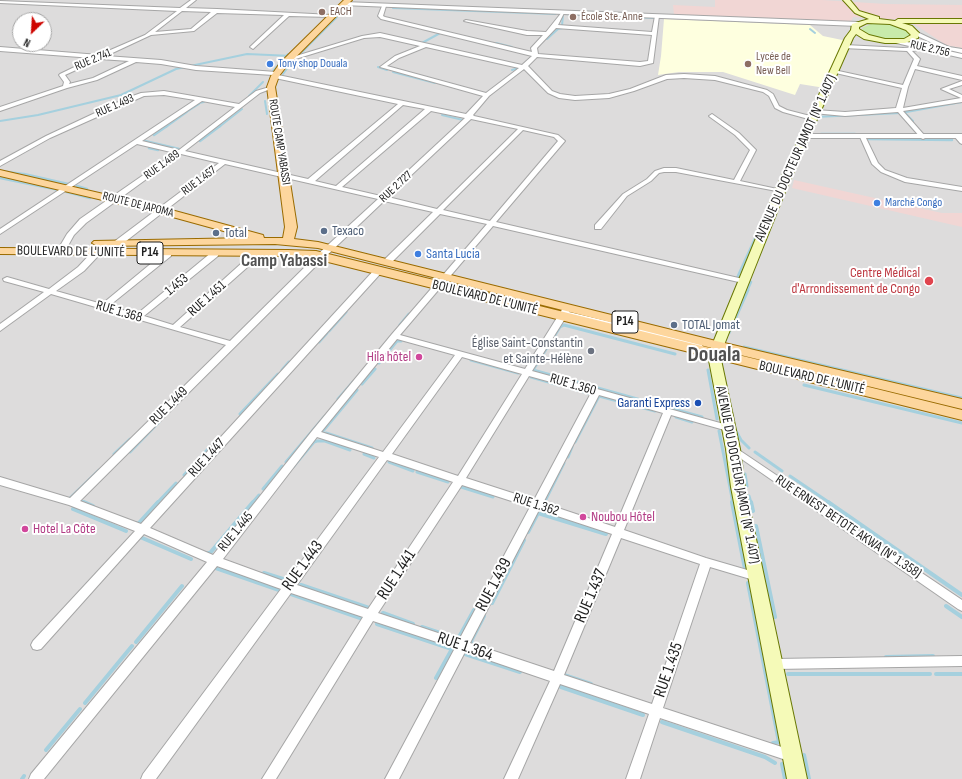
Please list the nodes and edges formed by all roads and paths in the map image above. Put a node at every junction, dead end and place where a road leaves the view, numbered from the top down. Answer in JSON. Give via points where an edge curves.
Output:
{"nodes":[{"id":1,"x":194,"y":0,"type":"edge"},
{"id":2,"x":846,"y":0,"type":"edge"},
{"id":3,"x":0,"y":2,"type":"edge"},
{"id":4,"x":346,"y":2,"type":"edge"},
{"id":5,"x":384,"y":6,"type":"junction"},
{"id":6,"x":181,"y":8,"type":"junction"},
{"id":7,"x":216,"y":10,"type":"junction"},
{"id":8,"x":857,"y":12,"type":"junction"},
{"id":9,"x":562,"y":13,"type":"junction"},
{"id":10,"x":288,"y":14,"type":"junction"},
{"id":11,"x":332,"y":16,"type":"junction"},
{"id":12,"x":657,"y":16,"type":"junction"},
{"id":13,"x":466,"y":21,"type":"dead end"},
{"id":14,"x":883,"y":21,"type":"junction"},
{"id":15,"x":962,"y":21,"type":"edge"},
{"id":16,"x":891,"y":22,"type":"junction"},
{"id":17,"x":555,"y":26,"type":"junction"},
{"id":18,"x":857,"y":26,"type":"junction"},
{"id":19,"x":915,"y":33,"type":"junction"},
{"id":20,"x":150,"y":34,"type":"junction"},
{"id":21,"x":547,"y":34,"type":"junction"},
{"id":22,"x":654,"y":34,"type":"junction"},
{"id":23,"x":878,"y":40,"type":"junction"},
{"id":24,"x":898,"y":42,"type":"junction"},
{"id":25,"x":426,"y":45,"type":"junction"},
{"id":26,"x":847,"y":45,"type":"junction"},
{"id":27,"x":253,"y":47,"type":"dead end"},
{"id":28,"x":921,"y":48,"type":"junction"},
{"id":29,"x":0,"y":49,"type":"edge"},
{"id":30,"x":12,"y":50,"type":"edge"},
{"id":31,"x":909,"y":50,"type":"junction"},
{"id":32,"x":962,"y":51,"type":"edge"},
{"id":33,"x":39,"y":52,"type":"edge"},
{"id":34,"x":536,"y":55,"type":"junction"},
{"id":35,"x":293,"y":56,"type":"junction"},
{"id":36,"x":962,"y":56,"type":"edge"},
{"id":37,"x":99,"y":57,"type":"junction"},
{"id":38,"x":135,"y":60,"type":"junction"},
{"id":39,"x":525,"y":66,"type":"junction"},
{"id":40,"x":914,"y":67,"type":"junction"},
{"id":41,"x":834,"y":72,"type":"junction"},
{"id":42,"x":962,"y":78,"type":"edge"},
{"id":43,"x":274,"y":80,"type":"junction"},
{"id":44,"x":962,"y":83,"type":"edge"},
{"id":45,"x":65,"y":87,"type":"junction"},
{"id":46,"x":905,"y":87,"type":"junction"},
{"id":47,"x":487,"y":95,"type":"junction"},
{"id":48,"x":962,"y":97,"type":"edge"},
{"id":49,"x":201,"y":99,"type":"junction"},
{"id":50,"x":962,"y":100,"type":"edge"},
{"id":51,"x":403,"y":102,"type":"junction"},
{"id":52,"x":962,"y":105,"type":"edge"},
{"id":53,"x":241,"y":106,"type":"junction"},
{"id":54,"x":430,"y":108,"type":"junction"},
{"id":55,"x":0,"y":109,"type":"edge"},
{"id":56,"x":901,"y":112,"type":"junction"},
{"id":57,"x":470,"y":116,"type":"junction"},
{"id":58,"x":712,"y":116,"type":"dead end"},
{"id":59,"x":813,"y":116,"type":"junction"},
{"id":60,"x":847,"y":118,"type":"dead end"},
{"id":61,"x":522,"y":128,"type":"junction"},
{"id":62,"x":804,"y":136,"type":"junction"},
{"id":63,"x":863,"y":137,"type":"junction"},
{"id":64,"x":923,"y":137,"type":"junction"},
{"id":65,"x":960,"y":138,"type":"edge"},
{"id":66,"x":137,"y":142,"type":"junction"},
{"id":67,"x":180,"y":152,"type":"junction"},
{"id":68,"x":223,"y":163,"type":"junction"},
{"id":69,"x":0,"y":164,"type":"edge"},
{"id":70,"x":0,"y":173,"type":"edge"},
{"id":71,"x":285,"y":177,"type":"junction"},
{"id":72,"x":309,"y":182,"type":"junction"},
{"id":73,"x":736,"y":182,"type":"junction"},
{"id":74,"x":68,"y":188,"type":"junction"},
{"id":75,"x":337,"y":188,"type":"junction"},
{"id":76,"x":962,"y":189,"type":"edge"},
{"id":77,"x":780,"y":191,"type":"junction"},
{"id":78,"x":114,"y":199,"type":"junction"},
{"id":79,"x":383,"y":199,"type":"junction"},
{"id":80,"x":160,"y":210,"type":"junction"},
{"id":81,"x":437,"y":212,"type":"junction"},
{"id":82,"x":491,"y":224,"type":"junction"},
{"id":83,"x":598,"y":227,"type":"dead end"},
{"id":84,"x":0,"y":232,"type":"edge"},
{"id":85,"x":275,"y":241,"type":"junction"},
{"id":86,"x":288,"y":242,"type":"junction"},
{"id":87,"x":0,"y":243,"type":"edge"},
{"id":88,"x":118,"y":243,"type":"junction"},
{"id":89,"x":63,"y":247,"type":"junction"},
{"id":90,"x":330,"y":248,"type":"junction"},
{"id":91,"x":0,"y":251,"type":"edge"},
{"id":92,"x":97,"y":252,"type":"junction"},
{"id":93,"x":168,"y":254,"type":"junction"},
{"id":94,"x":215,"y":254,"type":"junction"},
{"id":95,"x":257,"y":254,"type":"junction"},
{"id":96,"x":320,"y":257,"type":"junction"},
{"id":97,"x":383,"y":267,"type":"junction"},
{"id":98,"x":7,"y":279,"type":"dead end"},
{"id":99,"x":743,"y":281,"type":"junction"},
{"id":100,"x":441,"y":282,"type":"junction"},
{"id":101,"x":51,"y":291,"type":"junction"},
{"id":102,"x":102,"y":307,"type":"junction"},
{"id":103,"x":565,"y":314,"type":"junction"},
{"id":104,"x":138,"y":317,"type":"junction"},
{"id":105,"x":0,"y":328,"type":"edge"},
{"id":106,"x":174,"y":328,"type":"junction"},
{"id":107,"x":395,"y":336,"type":"junction"},
{"id":108,"x":232,"y":344,"type":"junction"},
{"id":109,"x":715,"y":350,"type":"junction"},
{"id":110,"x":460,"y":354,"type":"junction"},
{"id":111,"x":526,"y":371,"type":"junction"},
{"id":112,"x":596,"y":392,"type":"junction"},
{"id":113,"x":962,"y":404,"type":"edge"},
{"id":114,"x":668,"y":412,"type":"junction"},
{"id":115,"x":962,"y":416,"type":"edge"},
{"id":116,"x":728,"y":428,"type":"junction"},
{"id":117,"x":315,"y":433,"type":"junction"},
{"id":118,"x":733,"y":449,"type":"junction"},
{"id":119,"x":384,"y":456,"type":"junction"},
{"id":120,"x":460,"y":480,"type":"junction"},
{"id":121,"x":0,"y":481,"type":"edge"},
{"id":122,"x":72,"y":502,"type":"junction"},
{"id":123,"x":536,"y":504,"type":"junction"},
{"id":124,"x":142,"y":529,"type":"junction"},
{"id":125,"x":618,"y":532,"type":"junction"},
{"id":126,"x":214,"y":560,"type":"junction"},
{"id":127,"x":706,"y":562,"type":"junction"},
{"id":128,"x":757,"y":578,"type":"junction"},
{"id":129,"x":288,"y":587,"type":"junction"},
{"id":130,"x":962,"y":606,"type":"edge"},
{"id":131,"x":371,"y":614,"type":"junction"},
{"id":132,"x":38,"y":645,"type":"dead end"},
{"id":133,"x":462,"y":646,"type":"junction"},
{"id":134,"x":962,"y":661,"type":"edge"},
{"id":135,"x":776,"y":664,"type":"junction"},
{"id":136,"x":557,"y":678,"type":"junction"},
{"id":137,"x":655,"y":710,"type":"junction"},
{"id":138,"x":792,"y":756,"type":"junction"},
{"id":139,"x":36,"y":779,"type":"edge"},
{"id":140,"x":148,"y":779,"type":"edge"},
{"id":141,"x":269,"y":779,"type":"edge"},
{"id":142,"x":392,"y":779,"type":"edge"},
{"id":143,"x":512,"y":779,"type":"edge"},
{"id":144,"x":633,"y":779,"type":"edge"},
{"id":145,"x":797,"y":779,"type":"edge"}],
"edges":[{"from":1,"to":6,"type":"street","name":"RUE 2.741"},
{"from":2,"to":8,"type":"main road"},
{"from":3,"to":6,"type":"street"},
{"from":4,"to":5,"type":"street"},
{"from":4,"to":11,"type":"main road"},
{"from":5,"to":9,"type":"street"},
{"from":5,"to":34,"type":"street","via":[[380,16],[383,18]]},
{"from":6,"to":7,"type":"street"},
{"from":6,"to":20,"type":"street","name":"RUE 2.741"},
{"from":7,"to":10,"type":"street"},
{"from":7,"to":20,"type":"street","via":[[192,30]]},
{"from":8,"to":14,"type":"main road"},
{"from":8,"to":18,"type":"main road"},
{"from":9,"to":12,"type":"street"},
{"from":9,"to":17,"type":"street"},
{"from":10,"to":11,"type":"street"},
{"from":10,"to":27,"type":"street"},
{"from":11,"to":35,"type":"main road"},
{"from":12,"to":18,"type":"street","via":[[839,23]]},
{"from":12,"to":22,"type":"street"},
{"from":13,"to":21,"type":"street"},
{"from":14,"to":16,"type":"main road"},
{"from":14,"to":18,"type":"main road"},
{"from":15,"to":16,"type":"main road"},
{"from":16,"to":19,"type":"main road","via":[[909,28]]},
{"from":17,"to":21,"type":"street"},
{"from":17,"to":22,"type":"street"},
{"from":18,"to":23,"type":"main road","via":[[863,36]]},
{"from":18,"to":26,"type":"main road","name":"AVENUE DU DOCTEUR JAMOT (N° 1.407)"},
{"from":19,"to":24,"type":"main road","via":[[914,38]]},
{"from":19,"to":32,"type":"street","via":[[943,47]]},
{"from":20,"to":37,"type":"street","name":"RUE 2.741"},
{"from":21,"to":34,"type":"street","via":[[534,48]]},
{"from":22,"to":34,"type":"street","via":[[651,62],[648,64]]},
{"from":23,"to":24,"type":"main road"},
{"from":23,"to":26,"type":"main road"},
{"from":24,"to":28,"type":"street","name":"RUE 2.756"},
{"from":25,"to":35,"type":"street","via":[[375,35]]},
{"from":25,"to":39,"type":"street"},
{"from":25,"to":47,"type":"street","via":[[397,57],[383,67]]},
{"from":26,"to":31,"type":"street"},
{"from":26,"to":41,"type":"main road","name":"AVENUE DU DOCTEUR JAMOT (N° 1.407)"},
{"from":28,"to":31,"type":"street"},
{"from":28,"to":36,"type":"street","name":"RUE 2.756"},
{"from":29,"to":30,"type":"street"},
{"from":31,"to":40,"type":"street","via":[[916,57]]},
{"from":33,"to":37,"type":"street"},
{"from":34,"to":39,"type":"street","name":"RUE 2.727"},
{"from":35,"to":39,"type":"street","via":[[365,34],[380,33]]},
{"from":35,"to":43,"type":"main road"},
{"from":37,"to":38,"type":"street"},
{"from":37,"to":45,"type":"street","name":"RUE 2.741","via":[[63,73],[67,82]]},
{"from":38,"to":43,"type":"street"},
{"from":38,"to":45,"type":"street","via":[[95,79]]},
{"from":39,"to":47,"type":"street","name":"RUE 2.727"},
{"from":39,"to":59,"type":"street","via":[[550,92],[559,96],[609,96],[666,77],[714,78],[765,91],[771,94],[777,107]]},
{"from":40,"to":42,"type":"street"},
{"from":40,"to":46,"type":"street"},
{"from":41,"to":46,"type":"street"},
{"from":41,"to":59,"type":"main road","name":"AVENUE DU DOCTEUR JAMOT (N° 1.407)"},
{"from":43,"to":51,"type":"street","via":[[306,82]]},
{"from":43,"to":53,"type":"street","name":"RUE 1.489"},
{"from":43,"to":71,"type":"main road","name":"ROUTE CAMP YABASSI"},
{"from":44,"to":48,"type":"street","via":[[944,89]]},
{"from":45,"to":55,"type":"street","name":"RUE 2.741"},
{"from":46,"to":56,"type":"street"},
{"from":47,"to":57,"type":"street","name":"RUE 2.727"},
{"from":49,"to":53,"type":"street","name":"RUE 1.493"},
{"from":49,"to":66,"type":"street"},
{"from":49,"to":69,"type":"street","name":"RUE 1.493","via":[[164,93],[129,98]]},
{"from":50,"to":56,"type":"street"},
{"from":51,"to":54,"type":"street"},
{"from":51,"to":72,"type":"street"},
{"from":52,"to":56,"type":"street"},
{"from":53,"to":67,"type":"street","name":"RUE 1.489"},
{"from":54,"to":57,"type":"street"},
{"from":54,"to":75,"type":"street"},
{"from":56,"to":59,"type":"street"},
{"from":56,"to":60,"type":"street"},
{"from":56,"to":64,"type":"street"},
{"from":57,"to":61,"type":"street"},
{"from":57,"to":79,"type":"street","name":"RUE 2.727"},
{"from":58,"to":73,"type":"street","via":[[737,134],[753,150]]},
{"from":59,"to":62,"type":"main road","name":"AVENUE DU DOCTEUR JAMOT (N° 1.407)"},
{"from":61,"to":81,"type":"street","name":"RUE 1.447"},
{"from":61,"to":82,"type":"street","name":"RUE 1.445","via":[[556,136],[562,141]]},
{"from":62,"to":63,"type":"street"},
{"from":62,"to":77,"type":"main road","name":"AVENUE DU DOCTEUR JAMOT (N° 1.407)"},
{"from":63,"to":64,"type":"street"},
{"from":63,"to":76,"type":"street","via":[[876,164],[883,171],[905,180]]},
{"from":64,"to":65,"type":"street"},
{"from":66,"to":67,"type":"street"},
{"from":66,"to":74,"type":"street"},
{"from":67,"to":68,"type":"street"},
{"from":67,"to":78,"type":"street","name":"RUE 1.489"},
{"from":68,"to":71,"type":"street"},
{"from":68,"to":80,"type":"street","name":"RUE 1.457"},
{"from":70,"to":74,"type":"main road","name":"ROUTE DE JAPOMA"},
{"from":71,"to":72,"type":"street"},
{"from":71,"to":86,"type":"main road","name":"ROUTE CAMP YABASSI","via":[[291,227]]},
{"from":72,"to":75,"type":"street"},
{"from":73,"to":77,"type":"street"},
{"from":73,"to":83,"type":"street","via":[[676,170],[656,172],[625,195]]},
{"from":74,"to":78,"type":"main road","name":"ROUTE DE JAPOMA"},
{"from":74,"to":84,"type":"street"},
{"from":75,"to":79,"type":"street"},
{"from":77,"to":99,"type":"main road","name":"AVENUE DU DOCTEUR JAMOT (N° 1.407)"},
{"from":78,"to":80,"type":"main road","name":"ROUTE DE JAPOMA"},
{"from":78,"to":89,"type":"street","name":"RUE 1.489","via":[[83,221]]},
{"from":79,"to":81,"type":"street"},
{"from":79,"to":90,"type":"street","name":"RUE 2.727"},
{"from":80,"to":85,"type":"main road","name":"ROUTE DE JAPOMA"},
{"from":80,"to":88,"type":"street","name":"RUE 1.457"},
{"from":81,"to":82,"type":"street"},
{"from":81,"to":97,"type":"street","name":"RUE 1.447"},
{"from":82,"to":99,"type":"street"},
{"from":82,"to":100,"type":"street","name":"RUE 1.445"},
{"from":85,"to":86,"type":"main road","name":"BOULEVARD DE L'UNITÉ","number":"P14"},
{"from":85,"to":88,"type":"main road","name":"BOULEVARD DE L'UNITÉ","number":"P14"},
{"from":86,"to":90,"type":"main road","name":"BOULEVARD DE L'UNITÉ","number":"P14"},
{"from":86,"to":92,"type":"main road","via":[[255,248],[122,248]]},
{"from":87,"to":89,"type":"main road","name":"BOULEVARD DE L'UNITÉ","number":"P14"},
{"from":88,"to":89,"type":"main road","name":"BOULEVARD DE L'UNITÉ","number":"P14"},
{"from":89,"to":91,"type":"main road","name":"BOULEVARD DE L'UNITÉ","number":"P14"},
{"from":89,"to":92,"type":"main road","name":"BOULEVARD DE L'UNITÉ","number":"P14"},
{"from":90,"to":96,"type":"street","name":"RUE 2.727"},
{"from":90,"to":97,"type":"main road","name":"BOULEVARD DE L'UNITÉ","number":"P14"},
{"from":92,"to":93,"type":"main road","name":"BOULEVARD DE L'UNITÉ","number":"P14"},
{"from":92,"to":101,"type":"street"},
{"from":93,"to":94,"type":"main road","name":"BOULEVARD DE L'UNITÉ","number":"P14"},
{"from":93,"to":102,"type":"street"},
{"from":94,"to":95,"type":"main road","name":"BOULEVARD DE L'UNITÉ","number":"P14"},
{"from":94,"to":104,"type":"street","name":"1.453"},
{"from":95,"to":96,"type":"main road","name":"BOULEVARD DE L'UNITÉ","number":"P14","via":[[300,254]]},
{"from":95,"to":106,"type":"street","name":"RUE 1.451"},
{"from":96,"to":97,"type":"main road","name":"BOULEVARD DE L'UNITÉ","number":"P14"},
{"from":96,"to":108,"type":"street","name":"RUE 1.449"},
{"from":97,"to":100,"type":"main road","name":"BOULEVARD DE L'UNITÉ","number":"P14"},
{"from":97,"to":124,"type":"street","name":"RUE 1.447"},
{"from":98,"to":101,"type":"street","name":"RUE 1.368"},
{"from":99,"to":109,"type":"main road","name":"AVENUE DU DOCTEUR JAMOT (N° 1.407)"},
{"from":100,"to":103,"type":"main road","name":"BOULEVARD DE L'UNITÉ","number":"P14"},
{"from":100,"to":107,"type":"street","name":"RUE 1.445"},
{"from":101,"to":102,"type":"street","name":"RUE 1.368"},
{"from":101,"to":105,"type":"street"},
{"from":102,"to":104,"type":"street","name":"RUE 1.368"},
{"from":103,"to":103,"type":"street","via":[[571,318],[695,349],[700,348],[698,345]]},
{"from":103,"to":109,"type":"main road","name":"BOULEVARD DE L'UNITÉ","number":"P14"},
{"from":103,"to":111,"type":"street","name":"RUE 1.441"},
{"from":104,"to":106,"type":"street","name":"RUE 1.368"},
{"from":106,"to":108,"type":"street","name":"RUE 1.368"},
{"from":107,"to":110,"type":"street","name":"RUE 1.360"},
{"from":107,"to":117,"type":"street","name":"RUE 1.445"},
{"from":108,"to":122,"type":"street","name":"RUE 1.449"},
{"from":109,"to":113,"type":"main road","name":"BOULEVARD DE L'UNITÉ","number":"P14"},
{"from":109,"to":115,"type":"main road","name":"BOULEVARD DE L'UNITÉ","number":"P14"},
{"from":109,"to":116,"type":"main road","name":"AVENUE DU DOCTEUR JAMOT (N° 1.407)"},
{"from":110,"to":111,"type":"street","name":"RUE 1.360"},
{"from":110,"to":119,"type":"street","name":"RUE 1.443"},
{"from":111,"to":112,"type":"street","name":"RUE 1.360"},
{"from":111,"to":120,"type":"street","name":"RUE 1.441"},
{"from":112,"to":114,"type":"street","name":"RUE 1.360"},
{"from":112,"to":123,"type":"street","name":"RUE 1.439"},
{"from":114,"to":116,"type":"street","name":"RUE 1.360"},
{"from":114,"to":125,"type":"street","name":"RUE 1.437"},
{"from":116,"to":118,"type":"main road","name":"AVENUE DU DOCTEUR JAMOT (N° 1.407)"},
{"from":117,"to":119,"type":"street","name":"RUE 1.362"},
{"from":117,"to":126,"type":"street","name":"RUE 1.445"},
{"from":118,"to":128,"type":"main road","name":"AVENUE DU DOCTEUR JAMOT (N° 1.407)","via":[[738,487]]},
{"from":118,"to":130,"type":"street","name":"RUE ERNEST BETOTE AKWA (N° 1.358)"},
{"from":119,"to":120,"type":"street","name":"RUE 1.362"},
{"from":119,"to":129,"type":"street","name":"RUE 1.443"},
{"from":120,"to":123,"type":"street","name":"RUE 1.362"},
{"from":120,"to":131,"type":"street","name":"RUE 1.441"},
{"from":121,"to":122,"type":"street"},
{"from":122,"to":124,"type":"street"},
{"from":123,"to":125,"type":"street","name":"RUE 1.362"},
{"from":123,"to":133,"type":"street","name":"RUE 1.439"},
{"from":124,"to":126,"type":"street","name":"RUE 1.364"},
{"from":124,"to":132,"type":"street","name":"RUE 1.447"},
{"from":125,"to":127,"type":"street","name":"RUE 1.362"},
{"from":125,"to":136,"type":"street","name":"RUE 1.437"},
{"from":126,"to":129,"type":"street","name":"RUE 1.364"},
{"from":126,"to":139,"type":"street","name":"RUE 1.445"},
{"from":127,"to":128,"type":"street","name":"RUE 1.362"},
{"from":127,"to":137,"type":"street","name":"RUE 1.435"},
{"from":128,"to":135,"type":"main road","name":"AVENUE DU DOCTEUR JAMOT (N° 1.407)"},
{"from":129,"to":131,"type":"street","name":"RUE 1.364"},
{"from":129,"to":140,"type":"street","name":"RUE 1.443"},
{"from":131,"to":133,"type":"street","name":"RUE 1.364"},
{"from":131,"to":141,"type":"street","name":"RUE 1.441"},
{"from":133,"to":136,"type":"street","name":"RUE 1.364"},
{"from":133,"to":142,"type":"street","name":"RUE 1.439"},
{"from":134,"to":135,"type":"street"},
{"from":135,"to":138,"type":"main road","name":"AVENUE DU DOCTEUR JAMOT (N° 1.407)"},
{"from":136,"to":137,"type":"street","name":"RUE 1.364"},
{"from":136,"to":143,"type":"street","name":"RUE 1.437"},
{"from":137,"to":138,"type":"street","name":"RUE 1.364"},
{"from":137,"to":144,"type":"street","name":"RUE 1.435"},
{"from":138,"to":145,"type":"main road","name":"AVENUE DU DOCTEUR JAMOT (N° 1.407)"}]}
